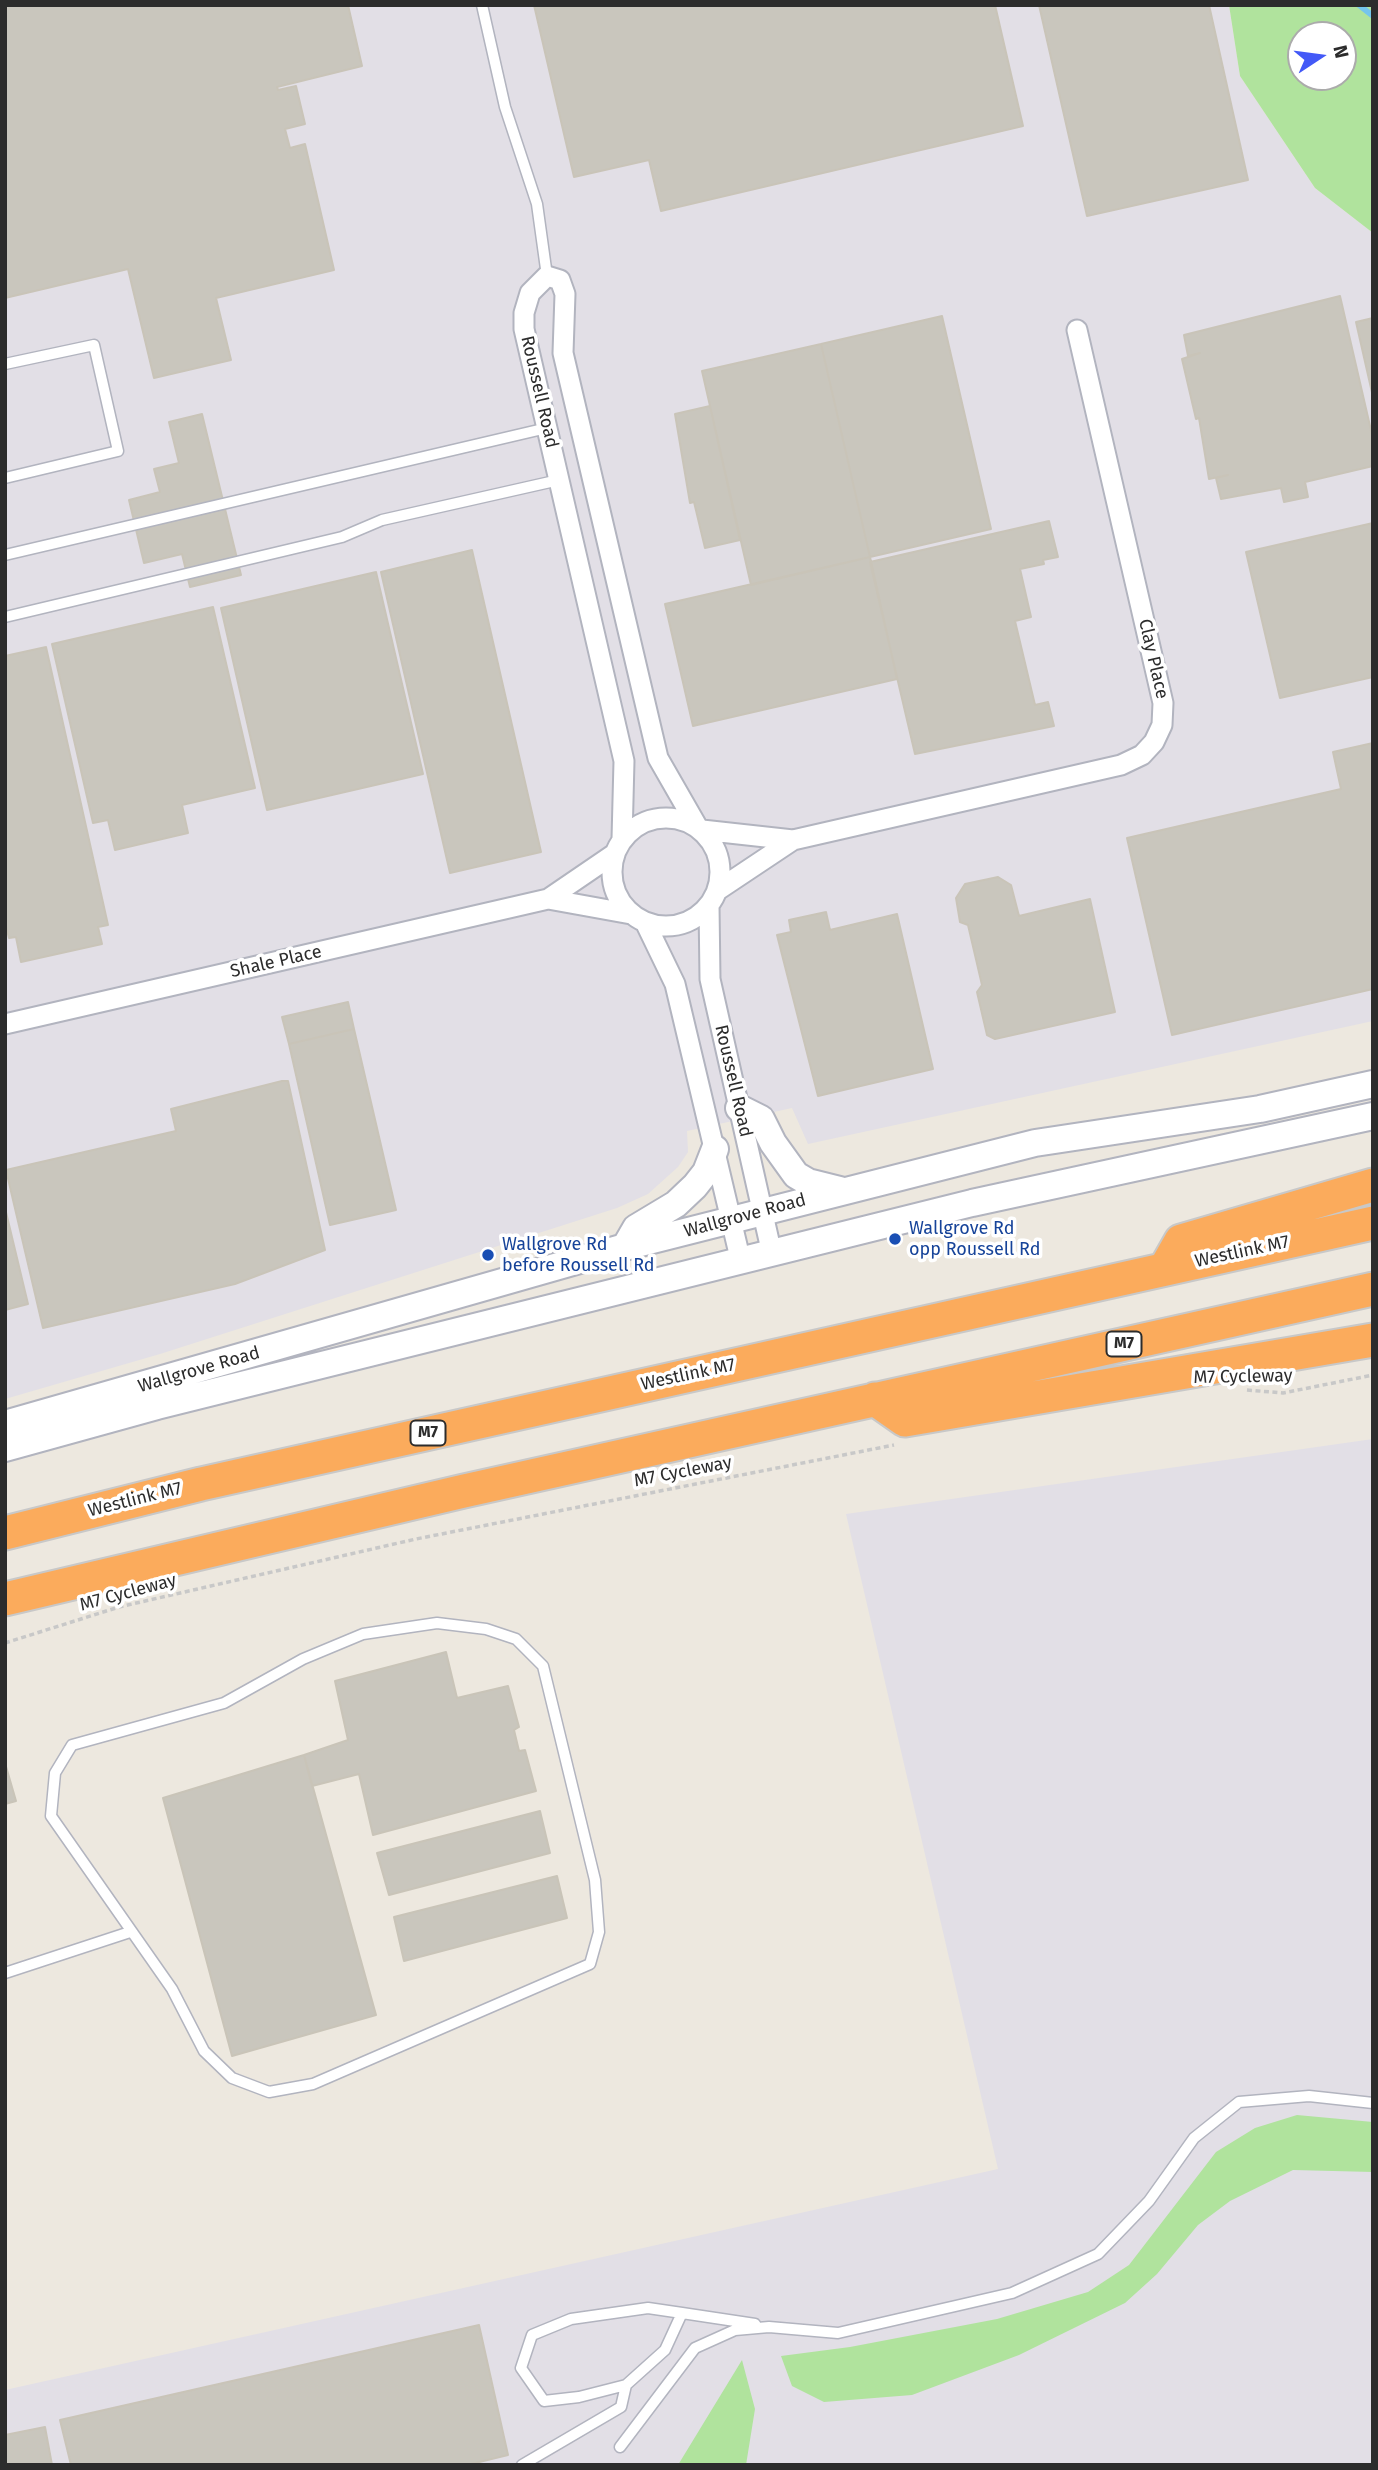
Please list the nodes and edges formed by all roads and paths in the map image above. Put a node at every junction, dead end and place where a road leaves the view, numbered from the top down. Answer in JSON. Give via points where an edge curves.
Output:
{"nodes":[{"id":1,"x":482,"y":5,"type":"edge"},
{"id":2,"x":547,"y":276,"type":"junction"},
{"id":3,"x":1077,"y":330,"type":"dead end"},
{"id":4,"x":5,"y":364,"type":"edge"},
{"id":5,"x":547,"y":428,"type":"junction"},
{"id":6,"x":5,"y":478,"type":"edge"},
{"id":7,"x":559,"y":480,"type":"junction"},
{"id":8,"x":5,"y":555,"type":"edge"},
{"id":9,"x":5,"y":617,"type":"edge"},
{"id":10,"x":699,"y":828,"type":"junction"},
{"id":11,"x":793,"y":840,"type":"junction"},
{"id":12,"x":618,"y":847,"type":"junction"},
{"id":13,"x":713,"y":898,"type":"junction"},
{"id":14,"x":548,"y":899,"type":"junction"},
{"id":15,"x":638,"y":918,"type":"junction"},
{"id":16,"x":5,"y":1024,"type":"edge"},
{"id":17,"x":1373,"y":1084,"type":"edge"},
{"id":18,"x":740,"y":1108,"type":"junction"},
{"id":19,"x":1373,"y":1116,"type":"edge"},
{"id":20,"x":715,"y":1149,"type":"junction"},
{"id":21,"x":1373,"y":1185,"type":"edge"},
{"id":22,"x":844,"y":1191,"type":"junction"},
{"id":23,"x":762,"y":1212,"type":"junction"},
{"id":24,"x":731,"y":1219,"type":"junction"},
{"id":25,"x":1373,"y":1223,"type":"edge"},
{"id":26,"x":625,"y":1247,"type":"junction"},
{"id":27,"x":772,"y":1254,"type":"junction"},
{"id":28,"x":741,"y":1262,"type":"junction"},
{"id":29,"x":1166,"y":1269,"type":"junction"},
{"id":30,"x":1373,"y":1289,"type":"edge"},
{"id":31,"x":1373,"y":1340,"type":"edge"},
{"id":32,"x":1373,"y":1375,"type":"edge"},
{"id":33,"x":1239,"y":1389,"type":"dead end"},
{"id":34,"x":875,"y":1399,"type":"junction"},
{"id":35,"x":5,"y":1424,"type":"edge"},
{"id":36,"x":894,"y":1445,"type":"dead end"},
{"id":37,"x":5,"y":1448,"type":"edge"},
{"id":38,"x":5,"y":1533,"type":"edge"},
{"id":39,"x":5,"y":1599,"type":"edge"},
{"id":40,"x":5,"y":1643,"type":"edge"},
{"id":41,"x":130,"y":1932,"type":"junction"},
{"id":42,"x":5,"y":1973,"type":"edge"},
{"id":43,"x":1373,"y":2103,"type":"edge"},
{"id":44,"x":682,"y":2313,"type":"junction"},
{"id":45,"x":769,"y":2327,"type":"junction"},
{"id":46,"x":626,"y":2385,"type":"junction"},
{"id":47,"x":620,"y":2447,"type":"dead end"},
{"id":48,"x":522,"y":2465,"type":"edge"}],
"edges":[{"from":1,"to":2,"type":"lane","via":[[505,107],[537,204]]},
{"from":2,"to":5,"type":"street","name":"Roussell Road","via":[[530,293],[524,321]]},
{"from":2,"to":10,"type":"street","name":"Roussell Road","via":[[555,276],[564,285],[563,353],[658,758]]},
{"from":3,"to":11,"type":"street","name":"Clay Place","via":[[1163,703],[1159,734],[1148,750],[1121,765]]},
{"from":4,"to":6,"type":"lane","via":[[94,345],[118,451]]},
{"from":5,"to":7,"type":"street","name":"Roussell Road"},
{"from":5,"to":8,"type":"lane"},
{"from":7,"to":9,"type":"lane","via":[[382,520],[342,537]]},
{"from":7,"to":12,"type":"street","name":"Roussell Road","via":[[624,761]]},
{"from":10,"to":11,"type":"street","name":"Clay Place"},
{"from":10,"to":12,"type":"street","via":[[671,817],[643,821]]},
{"from":10,"to":13,"type":"street","via":[[719,858]]},
{"from":11,"to":13,"type":"street","name":"Clay Place"},
{"from":12,"to":14,"type":"street","name":"Shale Place"},
{"from":12,"to":15,"type":"street","via":[[613,887]]},
{"from":13,"to":15,"type":"street","via":[[686,923],[658,926]]},
{"from":13,"to":18,"type":"street","name":"Roussell Road","via":[[710,979]]},
{"from":14,"to":15,"type":"street","name":"Shale Place"},
{"from":14,"to":16,"type":"street","name":"Shale Place"},
{"from":15,"to":20,"type":"street","name":"Roussell Road","via":[[675,984]]},
{"from":17,"to":22,"type":"main road","name":"Wallgrove Road","via":[[1260,1108],[1070,1135]]},
{"from":18,"to":22,"type":"main road","via":[[761,1119],[796,1175]]},
{"from":18,"to":23,"type":"street","name":"Roussell Road"},
{"from":19,"to":27,"type":"main road","name":"Wallgrove Road","via":[[1025,1191]]},
{"from":20,"to":24,"type":"street","name":"Roussell Road"},
{"from":20,"to":26,"type":"main road","via":[[695,1186],[676,1204],[636,1228]]},
{"from":21,"to":29,"type":"highway","via":[[1181,1241]]},
{"from":22,"to":23,"type":"main road","name":"Wallgrove Road"},
{"from":23,"to":24,"type":"main road","name":"Wallgrove Road"},
{"from":23,"to":27,"type":"street","name":"Roussell Road"},
{"from":24,"to":26,"type":"main road","name":"Wallgrove Road"},
{"from":24,"to":28,"type":"street","name":"Roussell Road"},
{"from":25,"to":29,"type":"highway","name":"Westlink M7","number":"M7"},
{"from":26,"to":35,"type":"main road","name":"Wallgrove Road"},
{"from":27,"to":28,"type":"main road","name":"Wallgrove Road"},
{"from":28,"to":37,"type":"main road","name":"Wallgrove Road"},
{"from":29,"to":38,"type":"highway","name":"Westlink M7","number":"M7","via":[[228,1478]]},
{"from":30,"to":34,"type":"highway","number":"M7"},
{"from":31,"to":34,"type":"highway","number":"M7","via":[[905,1420]]},
{"from":32,"to":33,"type":"path","name":"M7 Cycleway","via":[[1283,1393]]},
{"from":34,"to":39,"type":"highway","number":"M7","via":[[266,1535]]},
{"from":36,"to":40,"type":"path","name":"M7 Cycleway","via":[[416,1539],[119,1607]]},
{"from":41,"to":41,"type":"lane","via":[[173,1989],[204,2051],[232,2078],[269,2092],[313,2084],[590,1965],[599,1932],[595,1880],[543,1667],[516,1639],[486,1629],[437,1623],[363,1634],[303,1659],[224,1703],[72,1745],[55,1773],[51,1816]]},
{"from":41,"to":42,"type":"lane"},
{"from":43,"to":45,"type":"lane","via":[[1308,2096],[1239,2102],[1194,2138],[1149,2201],[1098,2254],[1012,2293],[838,2333]]},
{"from":44,"to":45,"type":"lane"},
{"from":44,"to":46,"type":"lane","via":[[665,2350]]},
{"from":44,"to":46,"type":"lane","via":[[648,2308],[597,2315],[571,2319],[532,2335],[521,2368],[544,2401]]},
{"from":45,"to":47,"type":"lane","via":[[735,2330],[695,2348]]},
{"from":46,"to":48,"type":"lane","via":[[621,2407]]}]}
